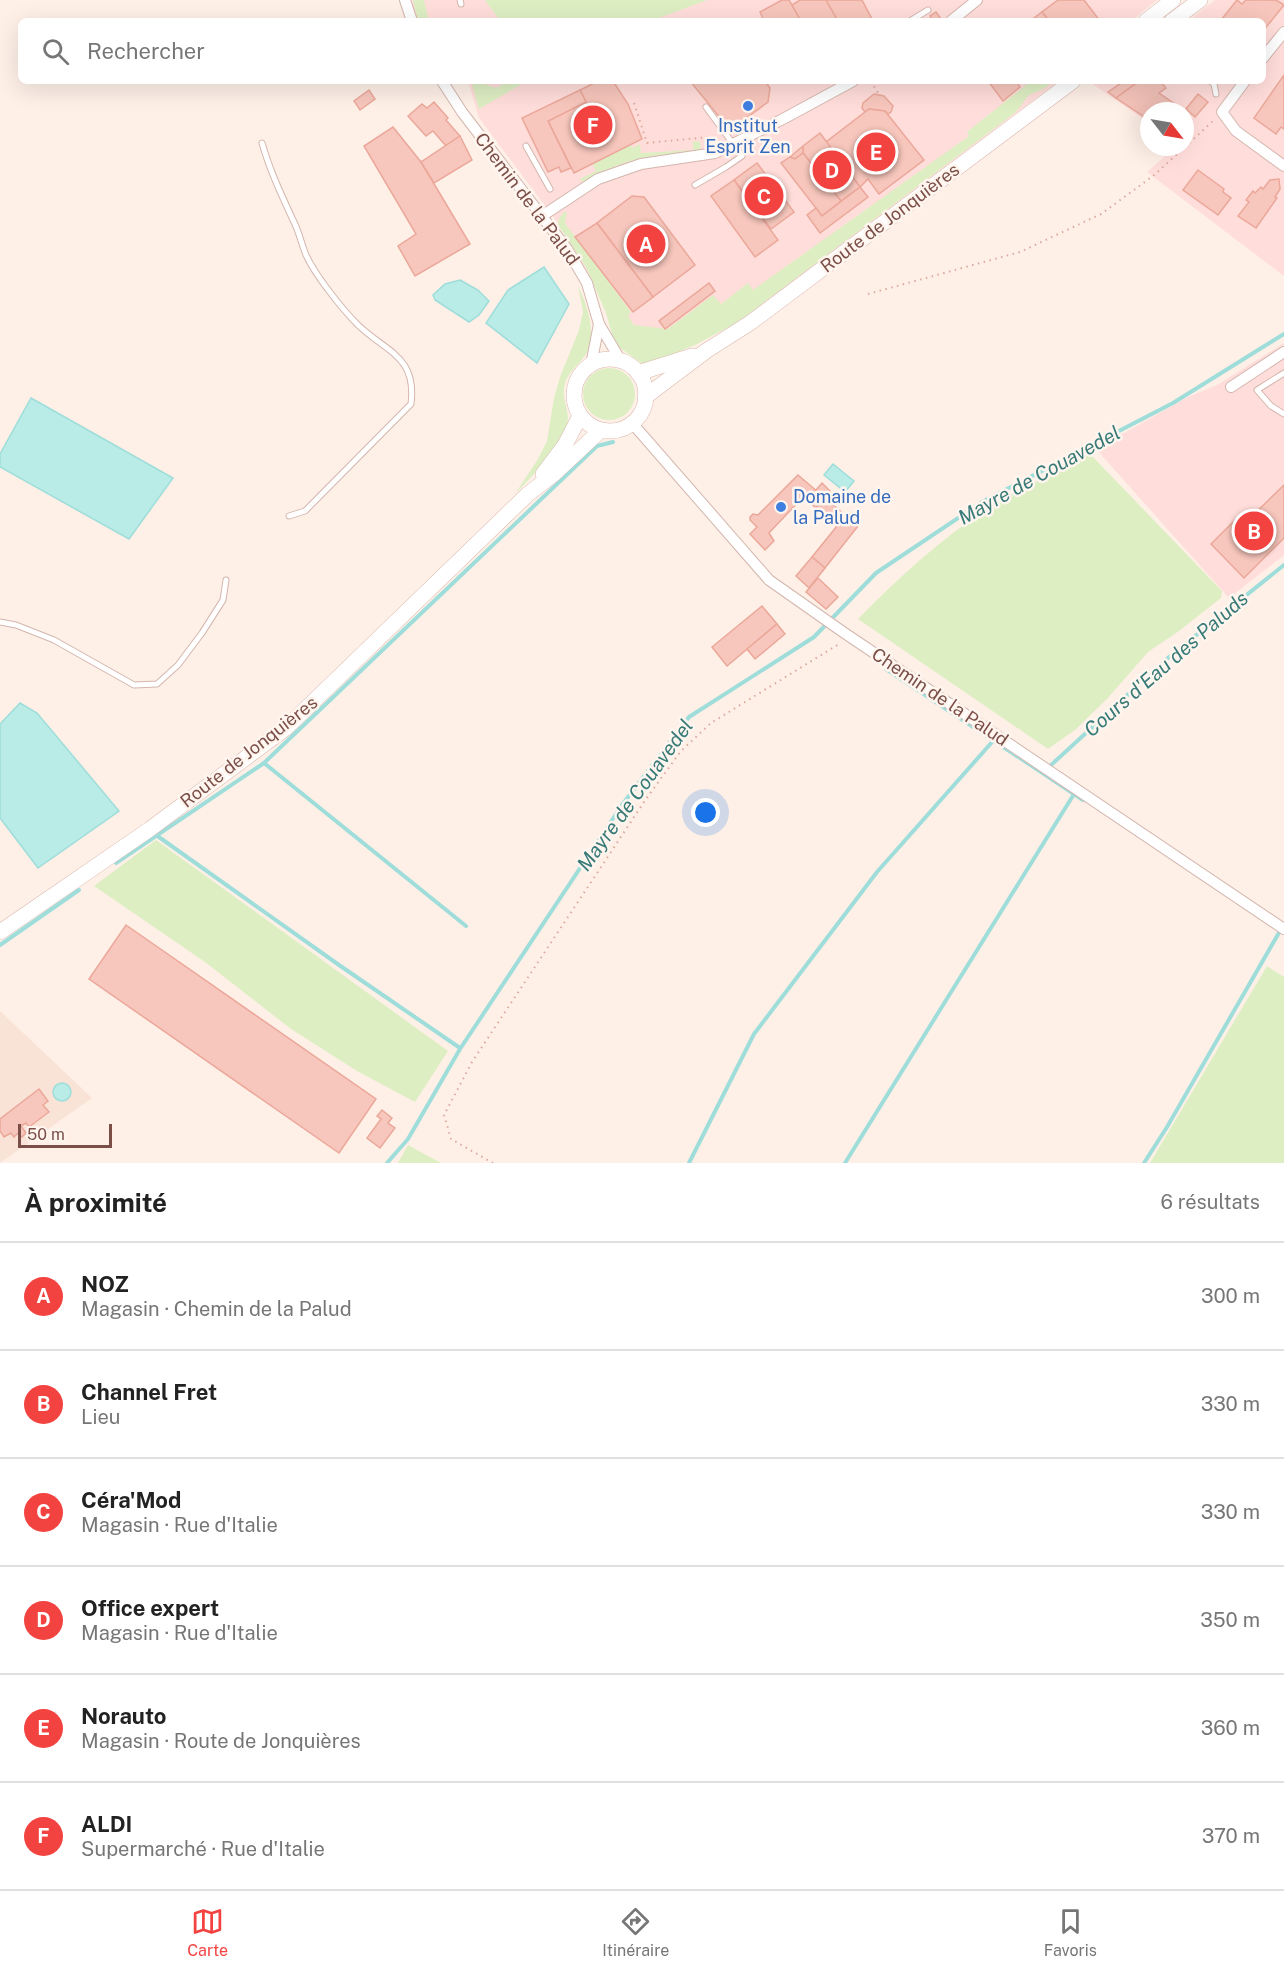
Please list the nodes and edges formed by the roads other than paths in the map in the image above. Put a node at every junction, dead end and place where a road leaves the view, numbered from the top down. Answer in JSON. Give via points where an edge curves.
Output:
{"nodes":[{"id":1,"x":405,"y":0,"type":"edge"},
{"id":2,"x":977,"y":0,"type":"edge"},
{"id":3,"x":1173,"y":0,"type":"edge"},
{"id":4,"x":1200,"y":0,"type":"edge"},
{"id":5,"x":928,"y":10,"type":"dead end"},
{"id":6,"x":411,"y":18,"type":"edge"},
{"id":7,"x":915,"y":18,"type":"edge"},
{"id":8,"x":955,"y":18,"type":"edge"},
{"id":9,"x":1150,"y":18,"type":"edge"},
{"id":10,"x":1176,"y":18,"type":"edge"},
{"id":11,"x":1284,"y":32,"type":"edge"},
{"id":12,"x":1266,"y":54,"type":"edge"},
{"id":13,"x":444,"y":84,"type":"edge"},
{"id":14,"x":847,"y":84,"type":"edge"},
{"id":15,"x":1069,"y":84,"type":"edge"},
{"id":16,"x":1214,"y":84,"type":"edge"},
{"id":17,"x":1243,"y":84,"type":"edge"},
{"id":18,"x":1216,"y":94,"type":"dead end"},
{"id":19,"x":706,"y":107,"type":"dead end"},
{"id":20,"x":262,"y":143,"type":"dead end"},
{"id":21,"x":526,"y":146,"type":"dead end"},
{"id":22,"x":727,"y":147,"type":"junction"},
{"id":23,"x":1284,"y":166,"type":"edge"},
{"id":24,"x":695,"y":184,"type":"dead end"},
{"id":25,"x":550,"y":189,"type":"dead end"},
{"id":26,"x":543,"y":216,"type":"junction"},
{"id":27,"x":599,"y":324,"type":"junction"},
{"id":28,"x":706,"y":351,"type":"junction"},
{"id":29,"x":1284,"y":352,"type":"edge"},
{"id":30,"x":621,"y":362,"type":"junction"},
{"id":31,"x":591,"y":365,"type":"junction"},
{"id":32,"x":638,"y":373,"type":"junction"},
{"id":33,"x":1284,"y":373,"type":"edge"},
{"id":34,"x":1231,"y":387,"type":"dead end"},
{"id":35,"x":645,"y":396,"type":"junction"},
{"id":36,"x":1284,"y":414,"type":"edge"},
{"id":37,"x":580,"y":416,"type":"junction"},
{"id":38,"x":632,"y":423,"type":"junction"},
{"id":39,"x":601,"y":430,"type":"junction"},
{"id":40,"x":528,"y":494,"type":"junction"},
{"id":41,"x":289,"y":516,"type":"dead end"},
{"id":42,"x":226,"y":580,"type":"dead end"},
{"id":43,"x":0,"y":622,"type":"edge"},
{"id":44,"x":1284,"y":929,"type":"edge"},
{"id":45,"x":0,"y":932,"type":"edge"}],
"edges":[{"from":1,"to":6,"type":"street"},
{"from":2,"to":8,"type":"street"},
{"from":3,"to":9,"type":"main road"},
{"from":4,"to":10,"type":"main road"},
{"from":5,"to":7,"type":"lane"},
{"from":11,"to":12,"type":"street"},
{"from":13,"to":26,"type":"street","name":"Chemin de la Palud"},
{"from":14,"to":22,"type":"street"},
{"from":15,"to":28,"type":"main road","name":"Route de Jonquières","via":[[750,323]]},
{"from":16,"to":18,"type":"lane"},
{"from":17,"to":23,"type":"street","via":[[1222,112],[1236,131]]},
{"from":19,"to":22,"type":"lane"},
{"from":20,"to":41,"type":"lane","via":[[274,182],[307,256],[359,326],[404,364],[413,387],[411,404],[305,511]]},
{"from":21,"to":25,"type":"lane"},
{"from":22,"to":24,"type":"lane","via":[[742,156]]},
{"from":22,"to":26,"type":"street","via":[[700,157],[622,169],[598,179]]},
{"from":26,"to":27,"type":"street","name":"Chemin de la Palud","via":[[587,283]]},
{"from":27,"to":30,"type":"street","name":"Chemin de la Palud"},
{"from":27,"to":31,"type":"street","name":"Chemin de la Palud"},
{"from":28,"to":32,"type":"main road","name":"Route de Jonquières"},
{"from":28,"to":35,"type":"main road","name":"Route de Jonquières"},
{"from":29,"to":34,"type":"street"},
{"from":30,"to":31,"type":"main road","via":[[600,361]]},
{"from":30,"to":32,"type":"main road"},
{"from":31,"to":37,"type":"main road","via":[[583,371],[575,388]]},
{"from":32,"to":35,"type":"main road"},
{"from":33,"to":36,"type":"lane","via":[[1257,390]]},
{"from":35,"to":38,"type":"main road","name":"Route de Jonquières"},
{"from":37,"to":39,"type":"main road"},
{"from":37,"to":40,"type":"main road","name":"Route de Jonquières","via":[[565,445]]},
{"from":38,"to":39,"type":"main road","via":[[622,429]]},
{"from":38,"to":44,"type":"street","name":"Chemin de la Palud","via":[[769,580]]},
{"from":39,"to":40,"type":"main road","name":"Route de Jonquières"},
{"from":40,"to":45,"type":"main road","name":"Route de Jonquières","via":[[286,728]]},
{"from":42,"to":43,"type":"lane","via":[[223,600],[202,633],[178,665],[157,684],[134,685],[54,640]]}]}
